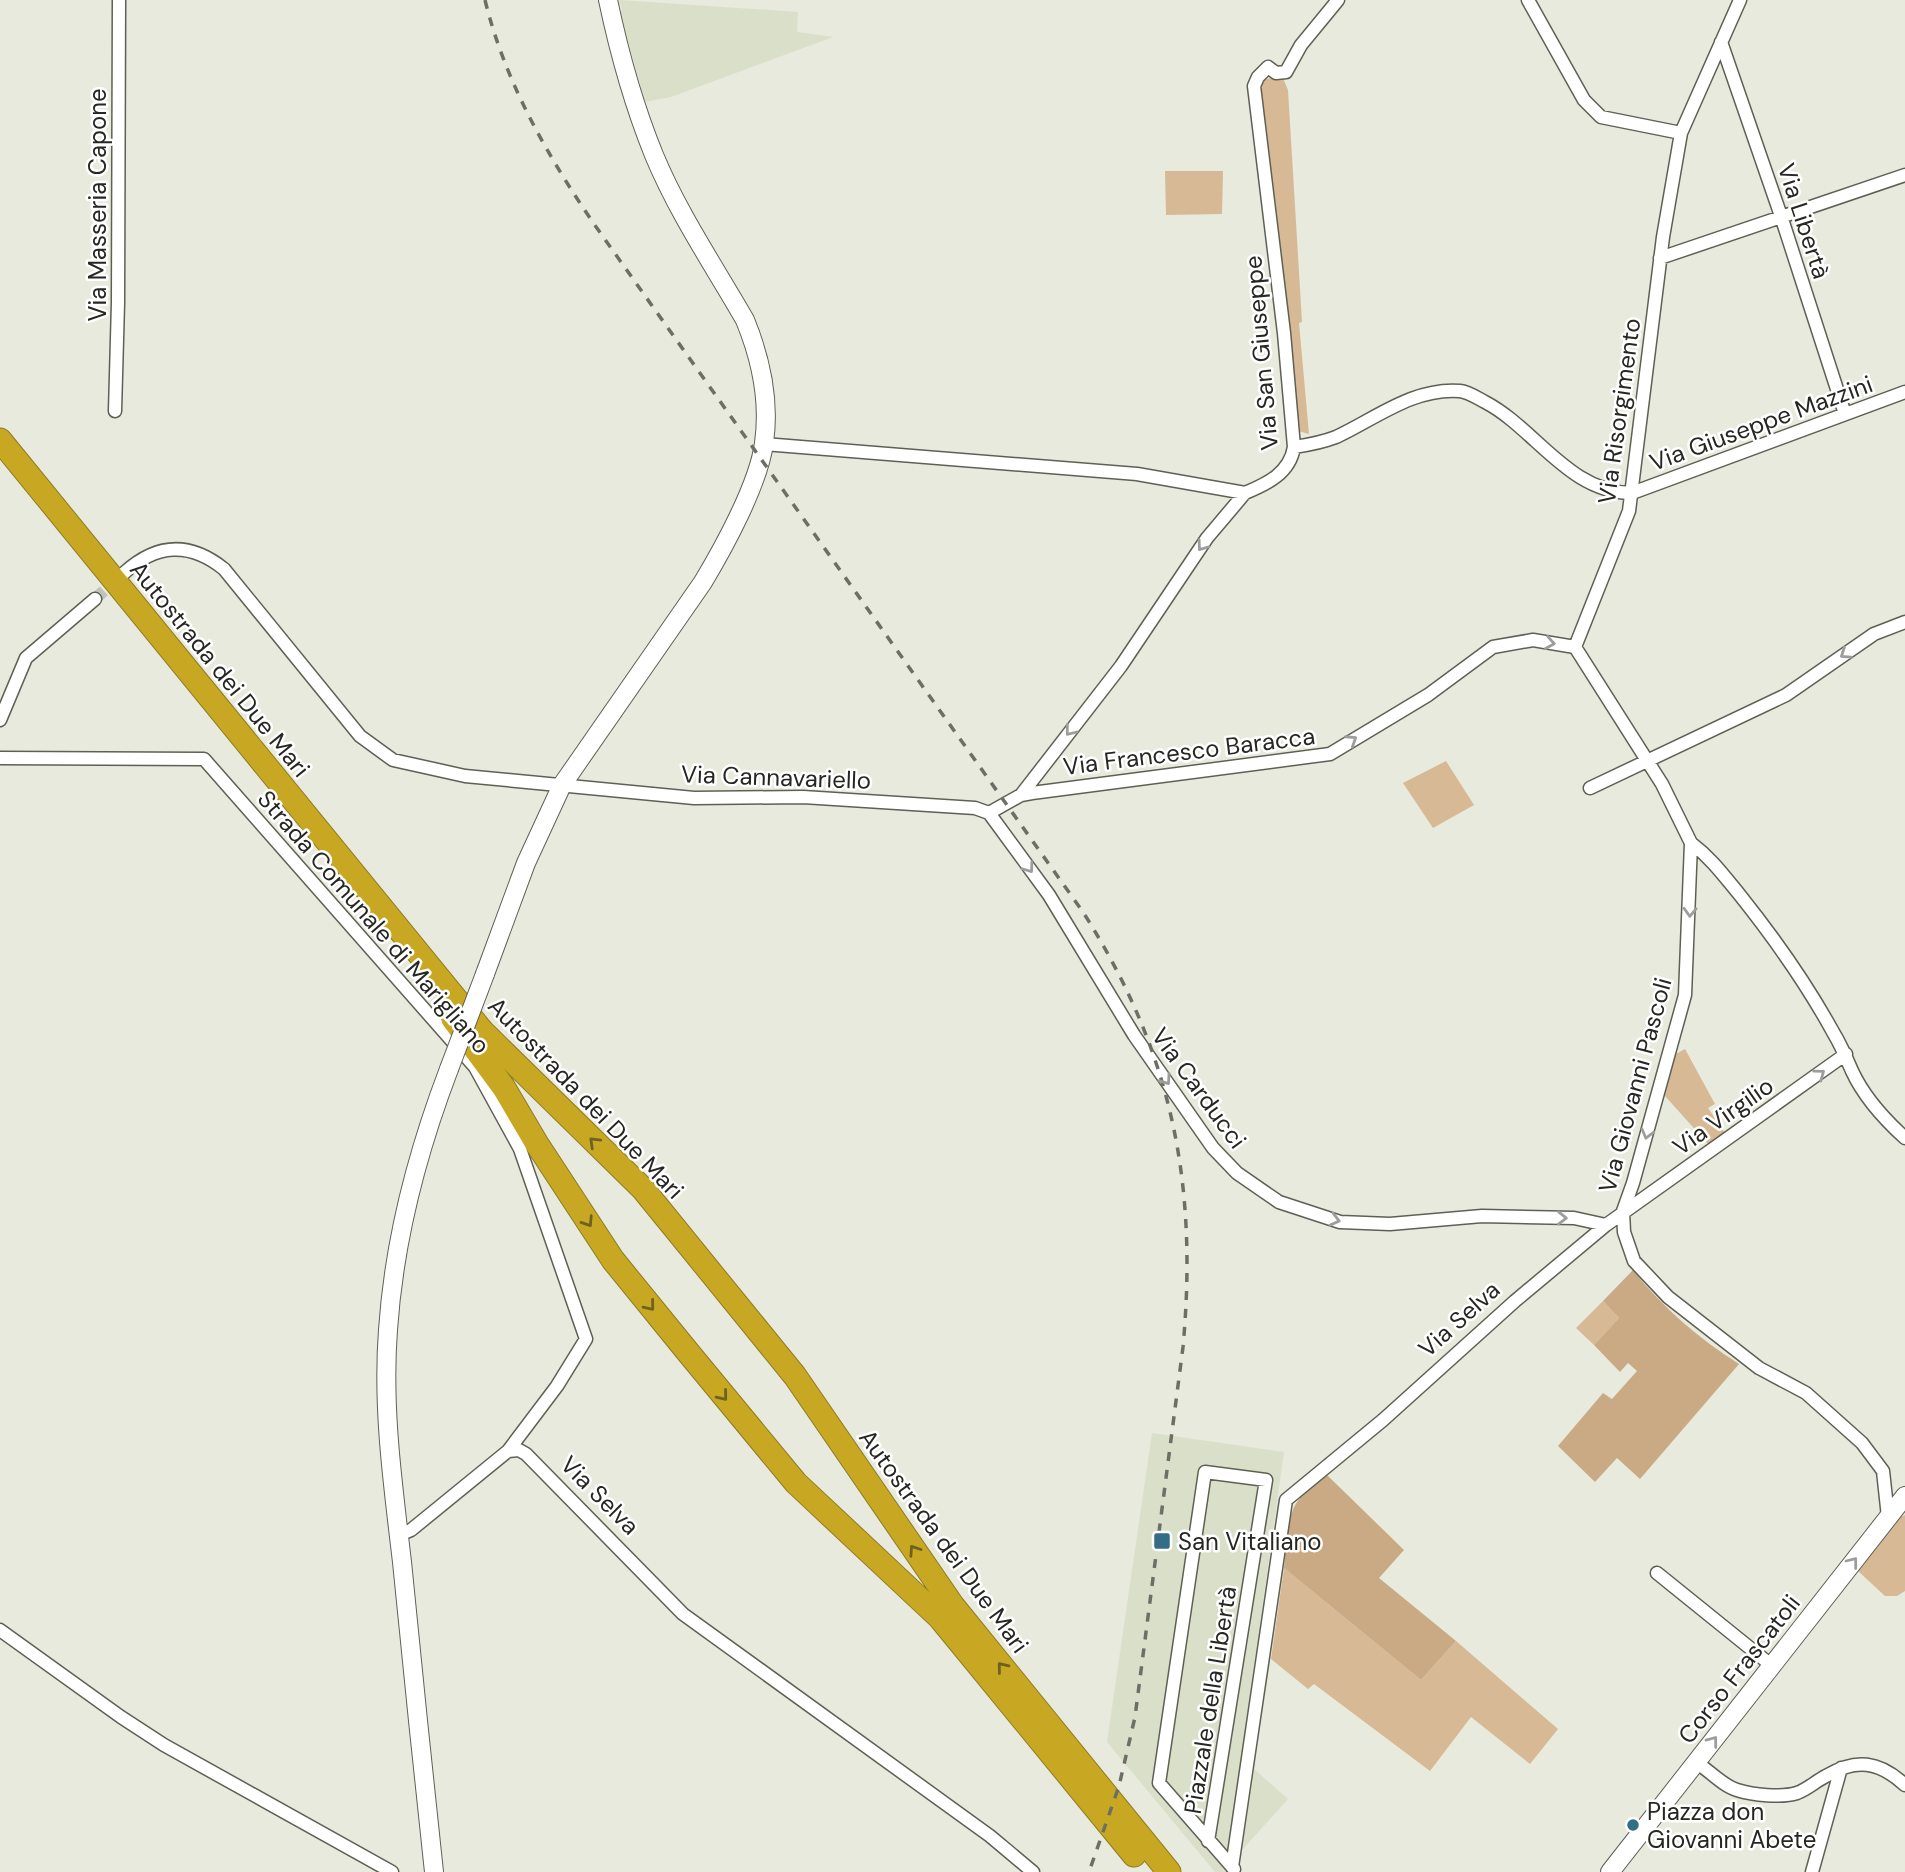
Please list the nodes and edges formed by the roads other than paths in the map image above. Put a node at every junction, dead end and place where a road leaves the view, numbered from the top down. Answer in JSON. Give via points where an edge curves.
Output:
{"nodes":[{"id":1,"x":119,"y":0,"type":"edge"},
{"id":2,"x":608,"y":0,"type":"edge"},
{"id":3,"x":1338,"y":0,"type":"edge"},
{"id":4,"x":1528,"y":0,"type":"edge"},
{"id":5,"x":1740,"y":0,"type":"edge"},
{"id":6,"x":1721,"y":42,"type":"junction"},
{"id":7,"x":1681,"y":133,"type":"junction"},
{"id":8,"x":1905,"y":175,"type":"edge"},
{"id":9,"x":1781,"y":216,"type":"junction"},
{"id":10,"x":1660,"y":258,"type":"junction"},
{"id":11,"x":1905,"y":392,"type":"edge"},
{"id":12,"x":115,"y":411,"type":"dead end"},
{"id":13,"x":1845,"y":414,"type":"junction"},
{"id":14,"x":0,"y":440,"type":"edge"},
{"id":15,"x":764,"y":444,"type":"junction"},
{"id":16,"x":1294,"y":447,"type":"junction"},
{"id":17,"x":0,"y":463,"type":"edge"},
{"id":18,"x":1245,"y":493,"type":"junction"},
{"id":19,"x":1632,"y":493,"type":"junction"},
{"id":20,"x":124,"y":573,"type":"tunnel mouth"},
{"id":21,"x":95,"y":599,"type":"tunnel mouth"},
{"id":22,"x":1905,"y":622,"type":"edge"},
{"id":23,"x":1575,"y":647,"type":"junction"},
{"id":24,"x":0,"y":720,"type":"edge"},
{"id":25,"x":0,"y":758,"type":"edge"},
{"id":26,"x":1646,"y":760,"type":"junction"},
{"id":27,"x":562,"y":785,"type":"junction"},
{"id":28,"x":1590,"y":788,"type":"dead end"},
{"id":29,"x":1021,"y":795,"type":"junction"},
{"id":30,"x":989,"y":813,"type":"junction"},
{"id":31,"x":1691,"y":844,"type":"junction"},
{"id":32,"x":1846,"y":1055,"type":"junction"},
{"id":33,"x":1905,"y":1138,"type":"edge"},
{"id":34,"x":1623,"y":1211,"type":"junction"},
{"id":35,"x":1606,"y":1225,"type":"junction"},
{"id":36,"x":508,"y":1451,"type":"junction"},
{"id":37,"x":1905,"y":1497,"type":"edge"},
{"id":38,"x":1887,"y":1519,"type":"junction"},
{"id":39,"x":399,"y":1535,"type":"junction"},
{"id":40,"x":1657,"y":1573,"type":"dead end"},
{"id":41,"x":0,"y":1630,"type":"edge"},
{"id":42,"x":1772,"y":1665,"type":"junction"},
{"id":43,"x":1697,"y":1763,"type":"junction"},
{"id":44,"x":1841,"y":1768,"type":"junction"},
{"id":45,"x":1905,"y":1785,"type":"edge"},
{"id":46,"x":1209,"y":1842,"type":"junction"},
{"id":47,"x":1234,"y":1869,"type":"edge"},
{"id":48,"x":391,"y":1872,"type":"edge"},
{"id":49,"x":434,"y":1872,"type":"edge"},
{"id":50,"x":1033,"y":1872,"type":"edge"},
{"id":51,"x":1148,"y":1872,"type":"edge"},
{"id":52,"x":1169,"y":1872,"type":"edge"},
{"id":53,"x":1610,"y":1872,"type":"edge"},
{"id":54,"x":1812,"y":1872,"type":"edge"}],
"edges":[{"from":1,"to":12,"type":"street","name":"Via Masseria Capone"},
{"from":2,"to":15,"type":"street","via":[[639,115],[673,194],[754,341],[764,386]]},
{"from":3,"to":16,"type":"street","name":"Via San Giuseppe","via":[[1286,72],[1276,73],[1268,67],[1254,86]]},
{"from":4,"to":7,"type":"street","via":[[1595,113]]},
{"from":5,"to":6,"type":"street","name":"Via Risorgimento"},
{"from":6,"to":7,"type":"street","name":"Via Risorgimento"},
{"from":6,"to":9,"type":"street","name":"Via Libertà"},
{"from":7,"to":10,"type":"street","name":"Via Risorgimento"},
{"from":8,"to":9,"type":"street"},
{"from":9,"to":10,"type":"street"},
{"from":9,"to":13,"type":"street","name":"Via Libertà"},
{"from":10,"to":19,"type":"street","name":"Via Risorgimento"},
{"from":11,"to":13,"type":"street","name":"Via Giuseppe Mazzini"},
{"from":13,"to":19,"type":"street","name":"Via Giuseppe Mazzini"},
{"from":52,"to":14,"type":"highway","name":"Autostrada dei Due Mari","one_way":true,"via":[[953,1606],[795,1377],[675,1228],[643,1189],[482,1031]]},
{"from":15,"to":18,"type":"street","via":[[1137,474]]},
{"from":15,"to":27,"type":"street","via":[[724,547]]},
{"from":16,"to":18,"type":"street","name":"Via San Giuseppe","via":[[1283,471]]},
{"from":16,"to":19,"type":"street","via":[[1334,437],[1404,401],[1459,391],[1494,407],[1567,469],[1599,487]]},
{"from":17,"to":51,"type":"highway","name":"Autostrada dei Due Mari","one_way":true,"via":[[473,1045],[613,1260],[678,1341],[796,1483],[940,1618]]},
{"from":18,"to":29,"type":"street","one_way":true,"via":[[1207,538],[1121,666]]},
{"from":19,"to":23,"type":"street","name":"Via Risorgimento"},
{"from":20,"to":27,"type":"street","name":"Via Cannavariello","via":[[162,551],[182,548],[211,558],[360,736],[393,760],[465,776]]},
{"from":21,"to":24,"type":"street","via":[[26,658]]},
{"from":22,"to":26,"type":"street","one_way":true,"via":[[1874,634],[1786,695]]},
{"from":23,"to":26,"type":"street"},
{"from":29,"to":23,"type":"street","name":"Via Francesco Baracca","one_way":true,"via":[[1330,754],[1427,695],[1493,647],[1532,640]]},
{"from":25,"to":36,"type":"street","name":"Strada Comunale di Marigliano","via":[[204,759],[475,1067],[520,1149],[586,1339]]},
{"from":26,"to":28,"type":"street"},
{"from":26,"to":31,"type":"street"},
{"from":27,"to":30,"type":"street","name":"Via Cannavariello","via":[[694,798],[774,796],[975,808]]},
{"from":27,"to":39,"type":"street","bridge":true,"via":[[526,863],[449,1069],[419,1153],[400,1236],[387,1331],[386,1411]]},
{"from":29,"to":30,"type":"street","name":"Via Francesco Baracca"},
{"from":30,"to":35,"type":"street","name":"Via Carducci","one_way":true,"via":[[1049,895],[1134,1035],[1213,1148],[1237,1173],[1279,1202],[1340,1222],[1390,1224],[1482,1216],[1574,1218]]},
{"from":31,"to":32,"type":"street","via":[[1707,855],[1775,939]]},
{"from":31,"to":34,"type":"street","name":"Via Giovanni Pascoli","one_way":true,"via":[[1685,995]]},
{"from":32,"to":33,"type":"street","via":[[1883,1119]]},
{"from":34,"to":32,"type":"street","name":"Via Virgilio","one_way":true},
{"from":34,"to":35,"type":"street","name":"Via Selva"},
{"from":34,"to":38,"type":"street","via":[[1624,1232],[1634,1261],[1668,1297],[1759,1368],[1806,1392],[1862,1443],[1883,1471]]},
{"from":35,"to":47,"type":"street","name":"Via Selva","via":[[1286,1500]]},
{"from":36,"to":39,"type":"street"},
{"from":36,"to":50,"type":"street","name":"Via Selva","via":[[526,1454],[683,1614]]},
{"from":37,"to":38,"type":"street","name":"Corso Frascatoli"},
{"from":42,"to":38,"type":"street","name":"Corso Frascatoli","one_way":true},
{"from":39,"to":49,"type":"street"},
{"from":40,"to":42,"type":"street"},
{"from":41,"to":48,"type":"street","via":[[163,1745]]},
{"from":43,"to":42,"type":"street","name":"Corso Frascatoli","one_way":true},
{"from":43,"to":44,"type":"street","via":[[1736,1790],[1775,1794],[1798,1792]]},
{"from":43,"to":53,"type":"street","name":"Corso Frascatoli"},
{"from":44,"to":45,"type":"street","via":[[1873,1765]]},
{"from":44,"to":54,"type":"street"},
{"from":46,"to":46,"type":"street","name":"Piazzale della Libertà","via":[[1159,1783],[1205,1472],[1266,1480]]},
{"from":46,"to":47,"type":"street"}]}
